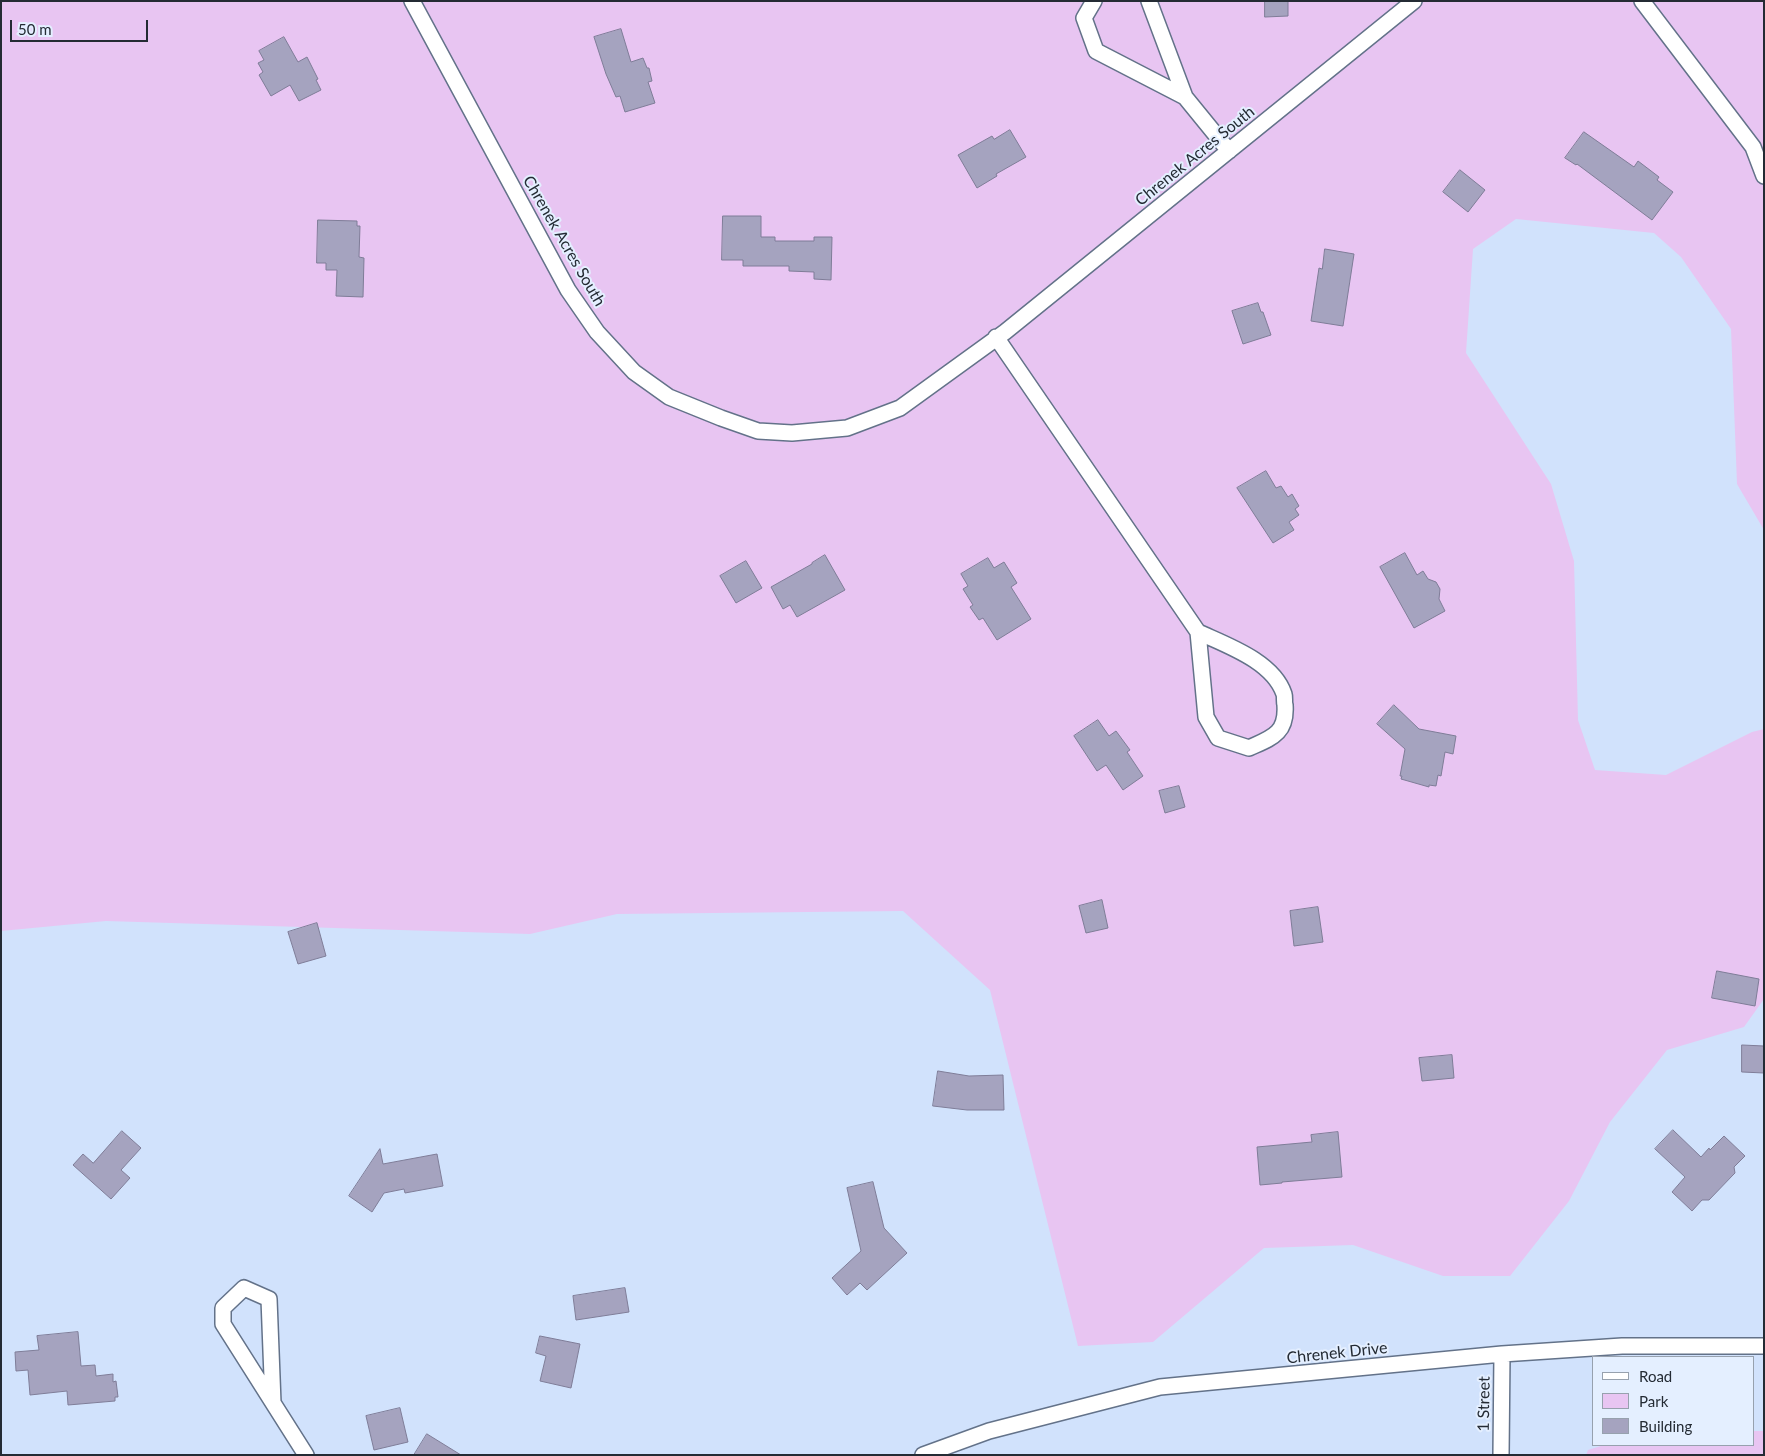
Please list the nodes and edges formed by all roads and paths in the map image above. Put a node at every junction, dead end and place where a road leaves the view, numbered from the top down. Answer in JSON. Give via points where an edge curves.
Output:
{"nodes":[{"id":1,"x":412,"y":1,"type":"edge"},
{"id":2,"x":1094,"y":1,"type":"edge"},
{"id":3,"x":1149,"y":1,"type":"edge"},
{"id":4,"x":1414,"y":1,"type":"edge"},
{"id":5,"x":1642,"y":1,"type":"edge"},
{"id":6,"x":1185,"y":97,"type":"junction"},
{"id":7,"x":1229,"y":150,"type":"junction"},
{"id":8,"x":1764,"y":176,"type":"edge"},
{"id":9,"x":996,"y":337,"type":"junction"},
{"id":10,"x":1198,"y":632,"type":"junction"},
{"id":11,"x":1764,"y":1346,"type":"edge"},
{"id":12,"x":1502,"y":1354,"type":"junction"},
{"id":13,"x":272,"y":1402,"type":"junction"},
{"id":14,"x":306,"y":1455,"type":"edge"},
{"id":15,"x":923,"y":1455,"type":"edge"},
{"id":16,"x":1501,"y":1455,"type":"edge"}],
"edges":[{"from":1,"to":9,"type":"street","name":"Chrenek Acres South","via":[[568,290],[596,332],[634,372],[669,397],[758,431],[792,433],[847,428],[900,408]]},
{"from":2,"to":6,"type":"street","via":[[1084,18],[1096,50]]},
{"from":3,"to":6,"type":"street"},
{"from":4,"to":7,"type":"street","name":"Chrenek Acres South"},
{"from":5,"to":8,"type":"street","via":[[1753,147]]},
{"from":6,"to":7,"type":"street"},
{"from":7,"to":9,"type":"street","name":"Chrenek Acres South"},
{"from":9,"to":10,"type":"street"},
{"from":10,"to":10,"type":"street","via":[[1206,717],[1218,738],[1249,748],[1276,735],[1286,716],[1284,694],[1272,675],[1248,655]]},
{"from":11,"to":12,"type":"street","name":"Chrenek Drive","via":[[1622,1346]]},
{"from":12,"to":15,"type":"street","name":"Chrenek Drive","via":[[1160,1387],[989,1431]]},
{"from":12,"to":16,"type":"street","name":"1 Street"},
{"from":13,"to":13,"type":"street","via":[[269,1299],[244,1288],[223,1308],[223,1324]]},
{"from":13,"to":14,"type":"street"}]}
